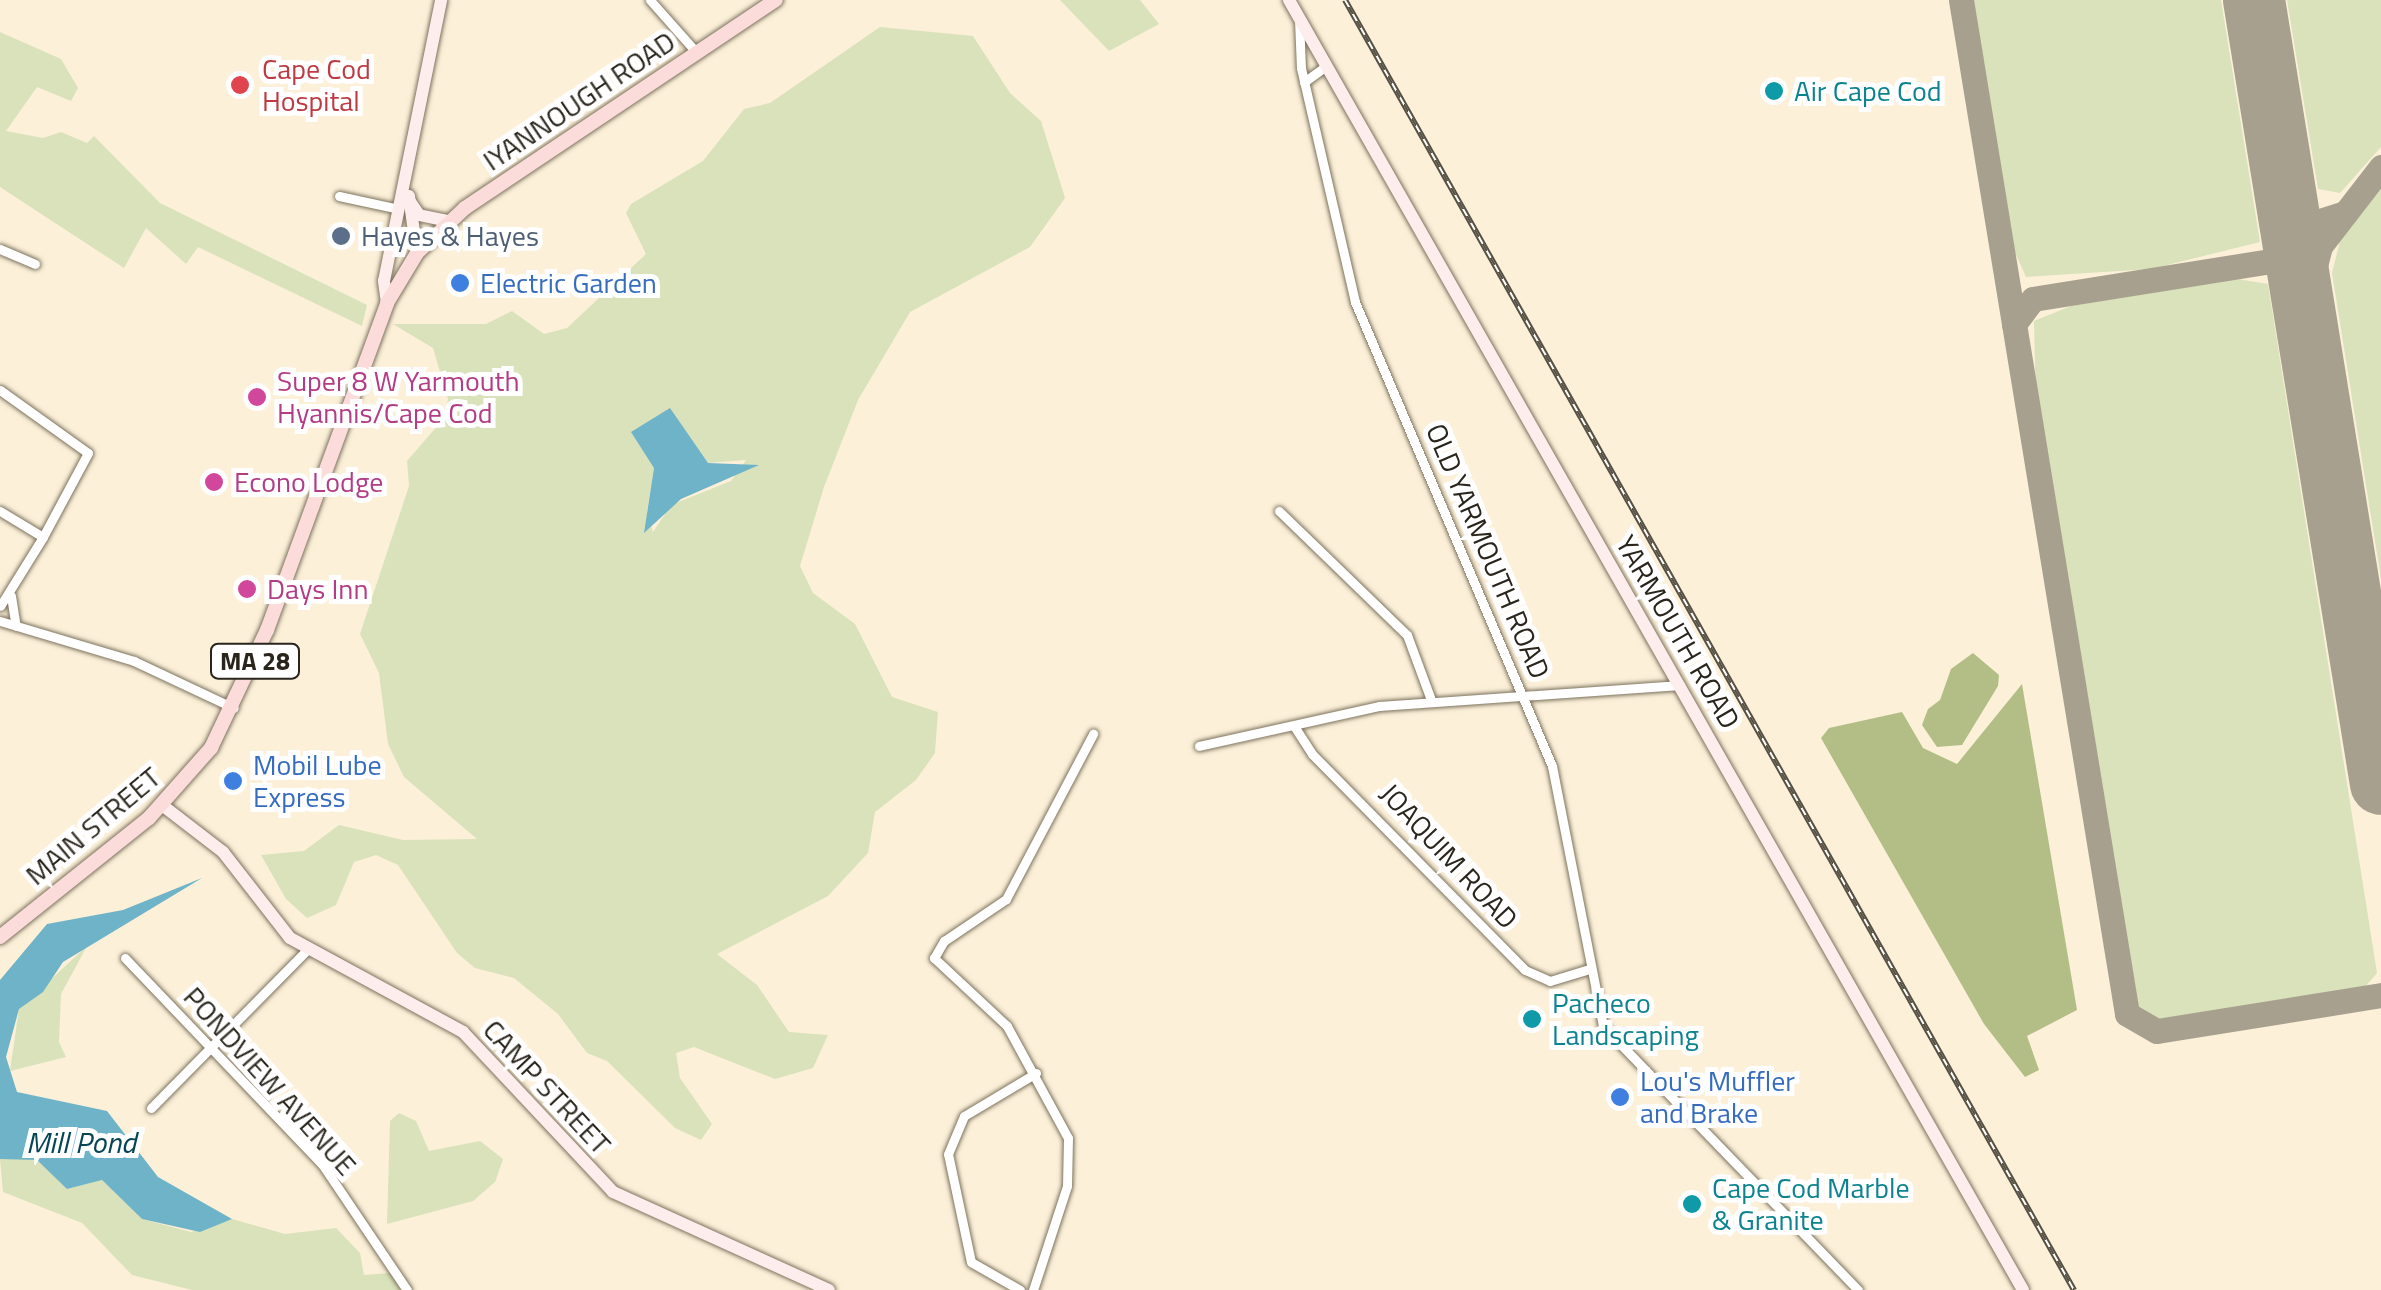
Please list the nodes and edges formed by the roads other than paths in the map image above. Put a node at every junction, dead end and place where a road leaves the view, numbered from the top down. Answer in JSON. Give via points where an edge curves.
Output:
{"nodes":[{"id":1,"x":440,"y":0,"type":"edge"},
{"id":2,"x":650,"y":0,"type":"edge"},
{"id":3,"x":776,"y":0,"type":"edge"},
{"id":4,"x":1288,"y":0,"type":"edge"},
{"id":5,"x":1299,"y":18,"type":"junction"},
{"id":6,"x":697,"y":52,"type":"junction"},
{"id":7,"x":1326,"y":66,"type":"junction"},
{"id":8,"x":1304,"y":82,"type":"junction"},
{"id":9,"x":339,"y":196,"type":"dead end"},
{"id":10,"x":404,"y":205,"type":"junction"},
{"id":11,"x":448,"y":220,"type":"junction"},
{"id":12,"x":0,"y":248,"type":"edge"},
{"id":13,"x":417,"y":253,"type":"junction"},
{"id":14,"x":35,"y":264,"type":"dead end"},
{"id":15,"x":387,"y":302,"type":"junction"},
{"id":16,"x":0,"y":390,"type":"edge"},
{"id":17,"x":0,"y":510,"type":"edge"},
{"id":18,"x":1279,"y":511,"type":"dead end"},
{"id":19,"x":44,"y":537,"type":"junction"},
{"id":20,"x":11,"y":596,"type":"junction"},
{"id":21,"x":0,"y":606,"type":"edge"},
{"id":22,"x":0,"y":621,"type":"edge"},
{"id":23,"x":16,"y":626,"type":"junction"},
{"id":24,"x":1680,"y":685,"type":"junction"},
{"id":25,"x":1525,"y":696,"type":"junction"},
{"id":26,"x":1431,"y":700,"type":"junction"},
{"id":27,"x":234,"y":708,"type":"junction"},
{"id":28,"x":1294,"y":726,"type":"junction"},
{"id":29,"x":1093,"y":734,"type":"dead end"},
{"id":30,"x":1199,"y":746,"type":"dead end"},
{"id":31,"x":162,"y":805,"type":"junction"},
{"id":32,"x":0,"y":936,"type":"edge"},
{"id":33,"x":308,"y":950,"type":"junction"},
{"id":34,"x":125,"y":958,"type":"dead end"},
{"id":35,"x":1587,"y":970,"type":"junction"},
{"id":36,"x":213,"y":1049,"type":"junction"},
{"id":37,"x":1036,"y":1073,"type":"junction"},
{"id":38,"x":150,"y":1108,"type":"dead end"},
{"id":39,"x":407,"y":1290,"type":"edge"},
{"id":40,"x":829,"y":1290,"type":"edge"},
{"id":41,"x":1020,"y":1290,"type":"edge"},
{"id":42,"x":1033,"y":1290,"type":"edge"},
{"id":43,"x":1858,"y":1290,"type":"edge"},
{"id":44,"x":2022,"y":1290,"type":"edge"}],
"edges":[{"from":1,"to":10,"type":"main road","name":"MAIN STREET"},
{"from":2,"to":6,"type":"street"},
{"from":3,"to":6,"type":"main road","name":"IYANNOUGH ROAD","number":"MA 28"},
{"from":4,"to":5,"type":"main road","name":"YARMOUTH ROAD"},
{"from":5,"to":7,"type":"main road","name":"YARMOUTH ROAD"},
{"from":5,"to":8,"type":"street","name":"OLD YARMOUTH ROAD"},
{"from":6,"to":11,"type":"main road","name":"IYANNOUGH ROAD","number":"MA 28"},
{"from":7,"to":8,"type":"street"},
{"from":7,"to":24,"type":"main road","name":"YARMOUTH ROAD"},
{"from":8,"to":25,"type":"street","name":"OLD YARMOUTH ROAD","via":[[1354,302]]},
{"from":9,"to":10,"type":"street"},
{"from":10,"to":11,"type":"main road","via":[[422,217]]},
{"from":10,"to":13,"type":"main road","name":"MAIN STREET"},
{"from":10,"to":15,"type":"main road","name":"MAIN STREET","via":[[384,281]]},
{"from":11,"to":13,"type":"main road","name":"IYANNOUGH ROAD","number":"MA 28"},
{"from":12,"to":14,"type":"street"},
{"from":13,"to":15,"type":"main road","name":"MAIN STREET","number":"MA 28"},
{"from":15,"to":27,"type":"main road","name":"MAIN STREET","number":"MA 28","via":[[356,402]]},
{"from":16,"to":19,"type":"street","via":[[88,453]]},
{"from":17,"to":19,"type":"street"},
{"from":18,"to":26,"type":"street","via":[[1407,635]]},
{"from":19,"to":20,"type":"street"},
{"from":20,"to":21,"type":"street"},
{"from":20,"to":23,"type":"street"},
{"from":22,"to":23,"type":"street"},
{"from":23,"to":27,"type":"street","via":[[134,660]]},
{"from":24,"to":25,"type":"street"},
{"from":24,"to":44,"type":"main road","name":"YARMOUTH ROAD"},
{"from":25,"to":26,"type":"street"},
{"from":25,"to":35,"type":"street","name":"OLD YARMOUTH ROAD","via":[[1561,796]]},
{"from":26,"to":28,"type":"street"},
{"from":27,"to":31,"type":"main road","name":"MAIN STREET","number":"MA 28"},
{"from":28,"to":30,"type":"street"},
{"from":28,"to":35,"type":"street","name":"JOAQUIM ROAD","via":[[1525,970],[1550,981]]},
{"from":29,"to":37,"type":"street","via":[[1006,899],[944,940],[934,958],[997,1013]]},
{"from":31,"to":32,"type":"main road","name":"MAIN STREET","number":"MA 28"},
{"from":31,"to":33,"type":"main road","name":"CAMP STREET","via":[[213,843],[262,910]]},
{"from":33,"to":36,"type":"street"},
{"from":33,"to":40,"type":"main road","name":"CAMP STREET","via":[[463,1032],[625,1201]]},
{"from":34,"to":36,"type":"street","name":"PONDVIEW AVENUE"},
{"from":35,"to":43,"type":"street","name":"OLD YARMOUTH ROAD","via":[[1613,1042]]},
{"from":36,"to":38,"type":"street"},
{"from":36,"to":39,"type":"street","name":"PONDVIEW AVENUE","via":[[332,1178]]},
{"from":37,"to":41,"type":"street","via":[[964,1116],[948,1154],[971,1262]]},
{"from":37,"to":42,"type":"street","via":[[1070,1154]]}]}
